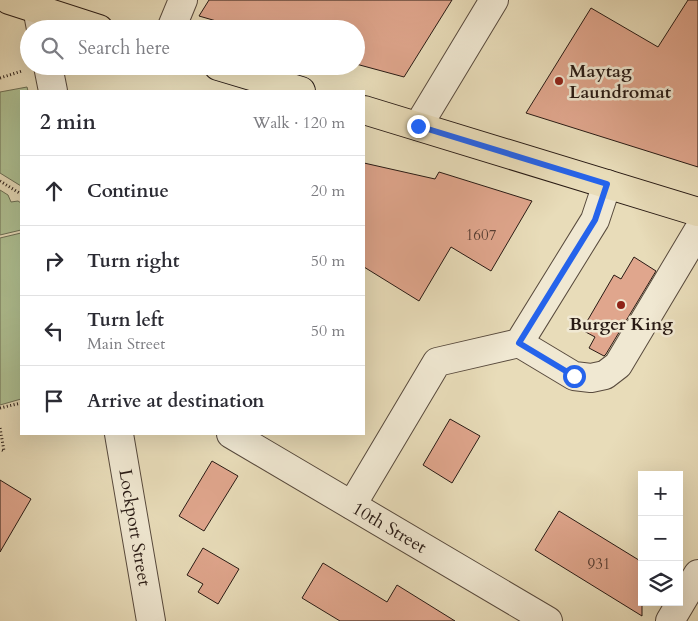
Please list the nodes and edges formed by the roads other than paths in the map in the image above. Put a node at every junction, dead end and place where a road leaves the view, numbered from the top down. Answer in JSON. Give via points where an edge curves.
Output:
{"nodes":[{"id":1,"x":9,"y":0,"type":"edge"},
{"id":2,"x":183,"y":0,"type":"edge"},
{"id":3,"x":494,"y":0,"type":"edge"},
{"id":4,"x":39,"y":19,"type":"edge"},
{"id":5,"x":175,"y":20,"type":"edge"},
{"id":6,"x":43,"y":75,"type":"edge"},
{"id":7,"x":248,"y":75,"type":"edge"},
{"id":8,"x":52,"y":90,"type":"edge"},
{"id":9,"x":298,"y":90,"type":"edge"},
{"id":10,"x":365,"y":110,"type":"edge"},
{"id":11,"x":418,"y":126,"type":"junction"},
{"id":12,"x":607,"y":184,"type":"junction"},
{"id":13,"x":698,"y":212,"type":"edge"},
{"id":14,"x":698,"y":232,"type":"edge"},
{"id":15,"x":519,"y":343,"type":"junction"},
{"id":16,"x":119,"y":435,"type":"edge"},
{"id":17,"x":233,"y":435,"type":"edge"},
{"id":18,"x":352,"y":505,"type":"junction"},
{"id":19,"x":698,"y":574,"type":"edge"},
{"id":20,"x":151,"y":621,"type":"edge"},
{"id":21,"x":548,"y":621,"type":"edge"},
{"id":22,"x":670,"y":621,"type":"edge"}],
"edges":[{"from":1,"to":4,"type":"main road"},
{"from":2,"to":5,"type":"street"},
{"from":3,"to":11,"type":"street"},
{"from":6,"to":8,"type":"street"},
{"from":7,"to":9,"type":"main road"},
{"from":10,"to":11,"type":"main road"},
{"from":11,"to":12,"type":"main road"},
{"from":12,"to":13,"type":"main road"},
{"from":12,"to":15,"type":"street","via":[[595,220]]},
{"from":14,"to":15,"type":"street","via":[[618,365],[605,375],[591,378],[574,376]]},
{"from":15,"to":18,"type":"street","via":[[437,362]]},
{"from":16,"to":20,"type":"street","name":"Lockport Street"},
{"from":17,"to":18,"type":"street","name":"10th Street"},
{"from":18,"to":21,"type":"street","name":"10th Street"},
{"from":19,"to":22,"type":"street"}]}
